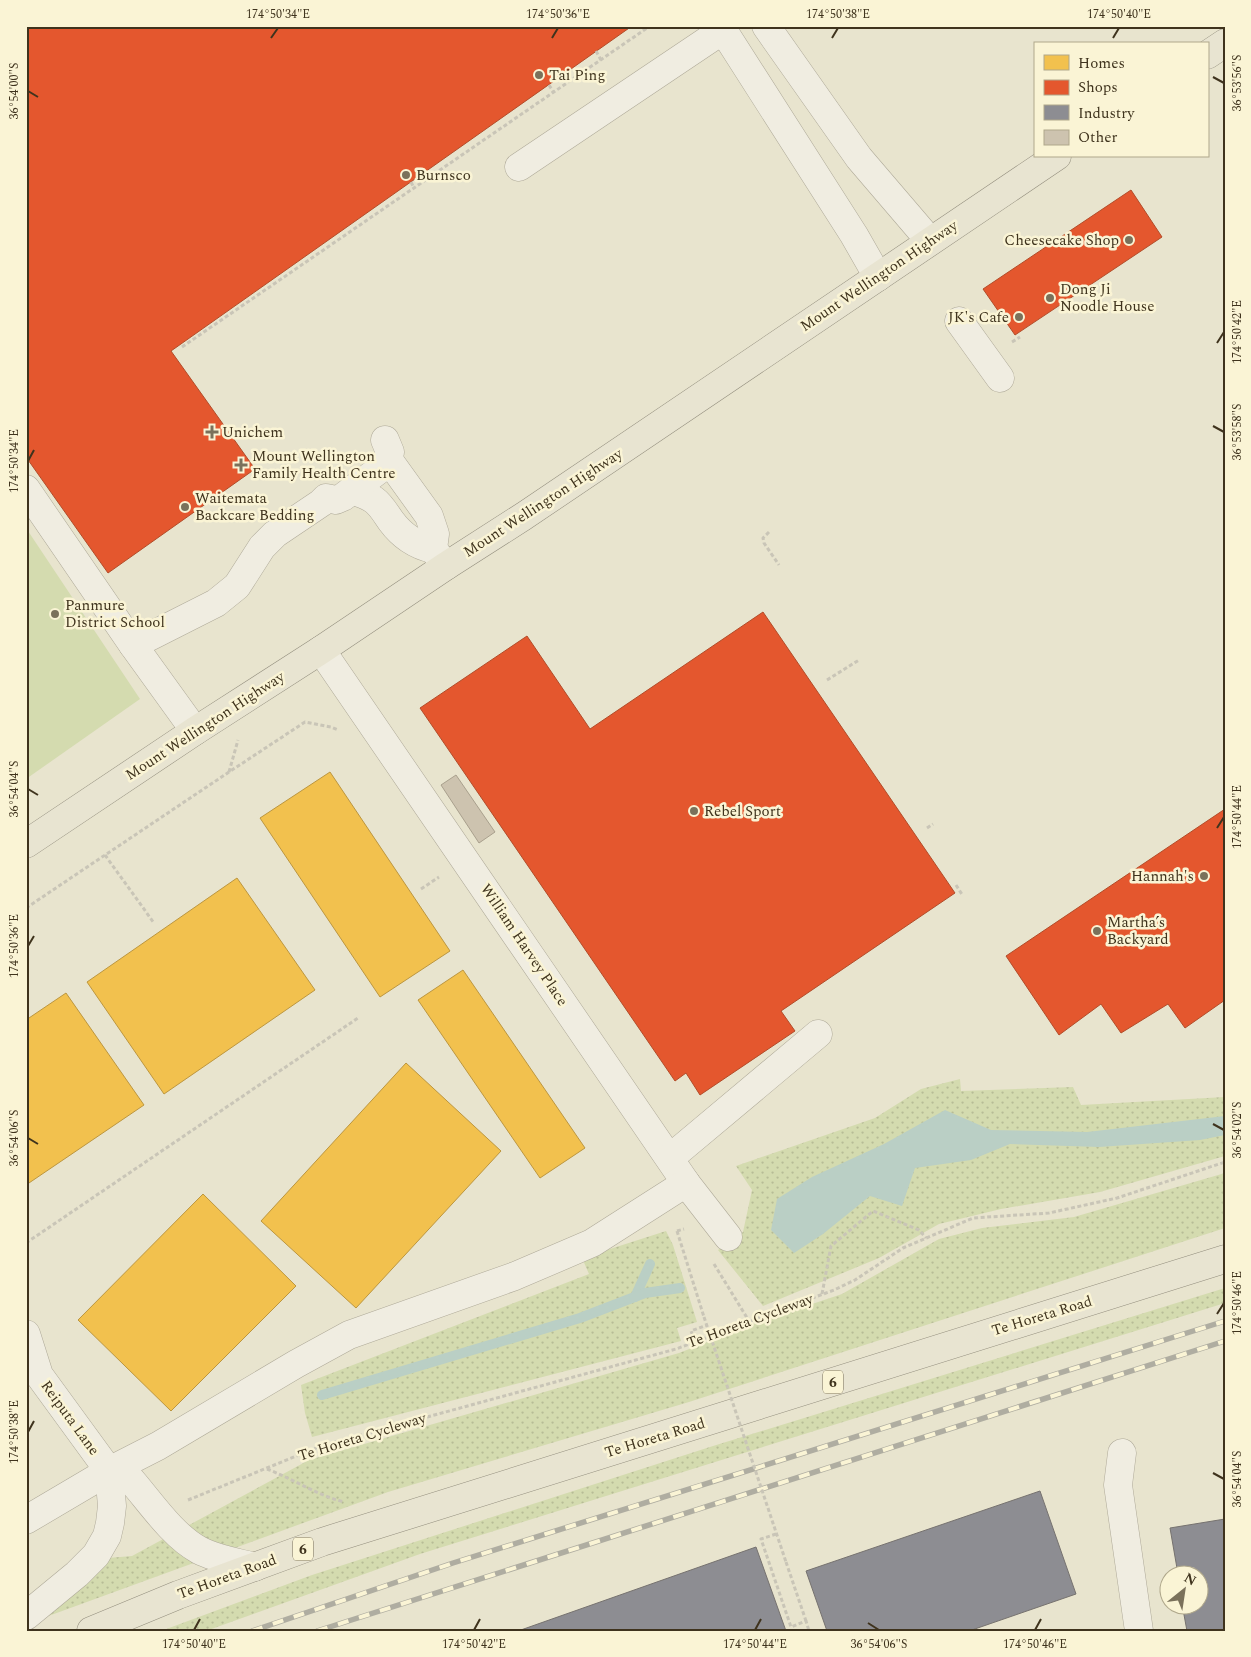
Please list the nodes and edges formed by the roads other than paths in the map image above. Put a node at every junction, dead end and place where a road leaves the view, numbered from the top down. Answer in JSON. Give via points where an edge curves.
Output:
{"nodes":[{"id":1,"x":766,"y":26,"type":"edge"},
{"id":2,"x":722,"y":28,"type":"edge"},
{"id":3,"x":1225,"y":43,"type":"edge"},
{"id":4,"x":1208,"y":54,"type":"edge"},
{"id":5,"x":1053,"y":158,"type":"edge"},
{"id":6,"x":519,"y":167,"type":"dead end"},
{"id":7,"x":930,"y":241,"type":"junction"},
{"id":8,"x":878,"y":277,"type":"junction"},
{"id":9,"x":959,"y":321,"type":"dead end"},
{"id":10,"x":1000,"y":378,"type":"dead end"},
{"id":11,"x":26,"y":489,"type":"edge"},
{"id":12,"x":352,"y":490,"type":"junction"},
{"id":13,"x":440,"y":557,"type":"junction"},
{"id":14,"x":133,"y":645,"type":"junction"},
{"id":15,"x":321,"y":650,"type":"junction"},
{"id":16,"x":195,"y":731,"type":"junction"},
{"id":17,"x":26,"y":844,"type":"edge"},
{"id":18,"x":818,"y":1034,"type":"dead end"},
{"id":19,"x":670,"y":1158,"type":"junction"},
{"id":20,"x":686,"y":1183,"type":"junction"},
{"id":21,"x":728,"y":1237,"type":"dead end"},
{"id":22,"x":1225,"y":1259,"type":"edge"},
{"id":23,"x":26,"y":1334,"type":"edge"},
{"id":24,"x":1122,"y":1453,"type":"dead end"},
{"id":25,"x":109,"y":1471,"type":"junction"},
{"id":26,"x":26,"y":1520,"type":"edge"},
{"id":27,"x":255,"y":1567,"type":"junction"},
{"id":28,"x":26,"y":1616,"type":"edge"},
{"id":29,"x":91,"y":1631,"type":"edge"},
{"id":30,"x":1139,"y":1631,"type":"edge"}],
"edges":[{"from":1,"to":7,"type":"street","via":[[859,158]]},
{"from":2,"to":6,"type":"street"},
{"from":2,"to":8,"type":"street"},
{"from":3,"to":4,"type":"main road"},
{"from":5,"to":7,"type":"main road","name":"Mount Wellington Highway"},
{"from":7,"to":8,"type":"main road","name":"Mount Wellington Highway"},
{"from":8,"to":13,"type":"main road","name":"Mount Wellington Highway","via":[[524,516]]},
{"from":9,"to":10,"type":"street"},
{"from":11,"to":14,"type":"street"},
{"from":12,"to":13,"type":"street","via":[[375,500],[408,539]]},
{"from":12,"to":13,"type":"street","via":[[384,466],[387,450],[429,516]]},
{"from":12,"to":14,"type":"street","via":[[343,498],[326,498],[322,504],[276,534],[262,547],[237,586],[216,603]]},
{"from":13,"to":15,"type":"main road","name":"Mount Wellington Highway"},
{"from":14,"to":16,"type":"street"},
{"from":15,"to":16,"type":"main road","name":"Mount Wellington Highway"},
{"from":15,"to":19,"type":"street","name":"William Harvey Place"},
{"from":16,"to":17,"type":"main road","name":"Mount Wellington Highway"},
{"from":18,"to":19,"type":"street"},
{"from":19,"to":20,"type":"street","name":"William Harvey Place"},
{"from":20,"to":21,"type":"street","name":"William Harvey Place"},
{"from":20,"to":25,"type":"street","via":[[592,1244],[515,1276],[349,1335]]},
{"from":22,"to":27,"type":"main road","name":"Te Horeta Road","number":"6","via":[[322,1542]]},
{"from":23,"to":25,"type":"street","name":"Reiputa Lane","via":[[39,1375]]},
{"from":24,"to":30,"type":"street","via":[[1118,1485]]},
{"from":25,"to":26,"type":"street"},
{"from":25,"to":27,"type":"street","via":[[131,1480],[189,1544],[220,1558]]},
{"from":25,"to":28,"type":"street","via":[[110,1523],[103,1544],[88,1564]]},
{"from":27,"to":29,"type":"main road","name":"Te Horeta Road","number":"6"}]}
